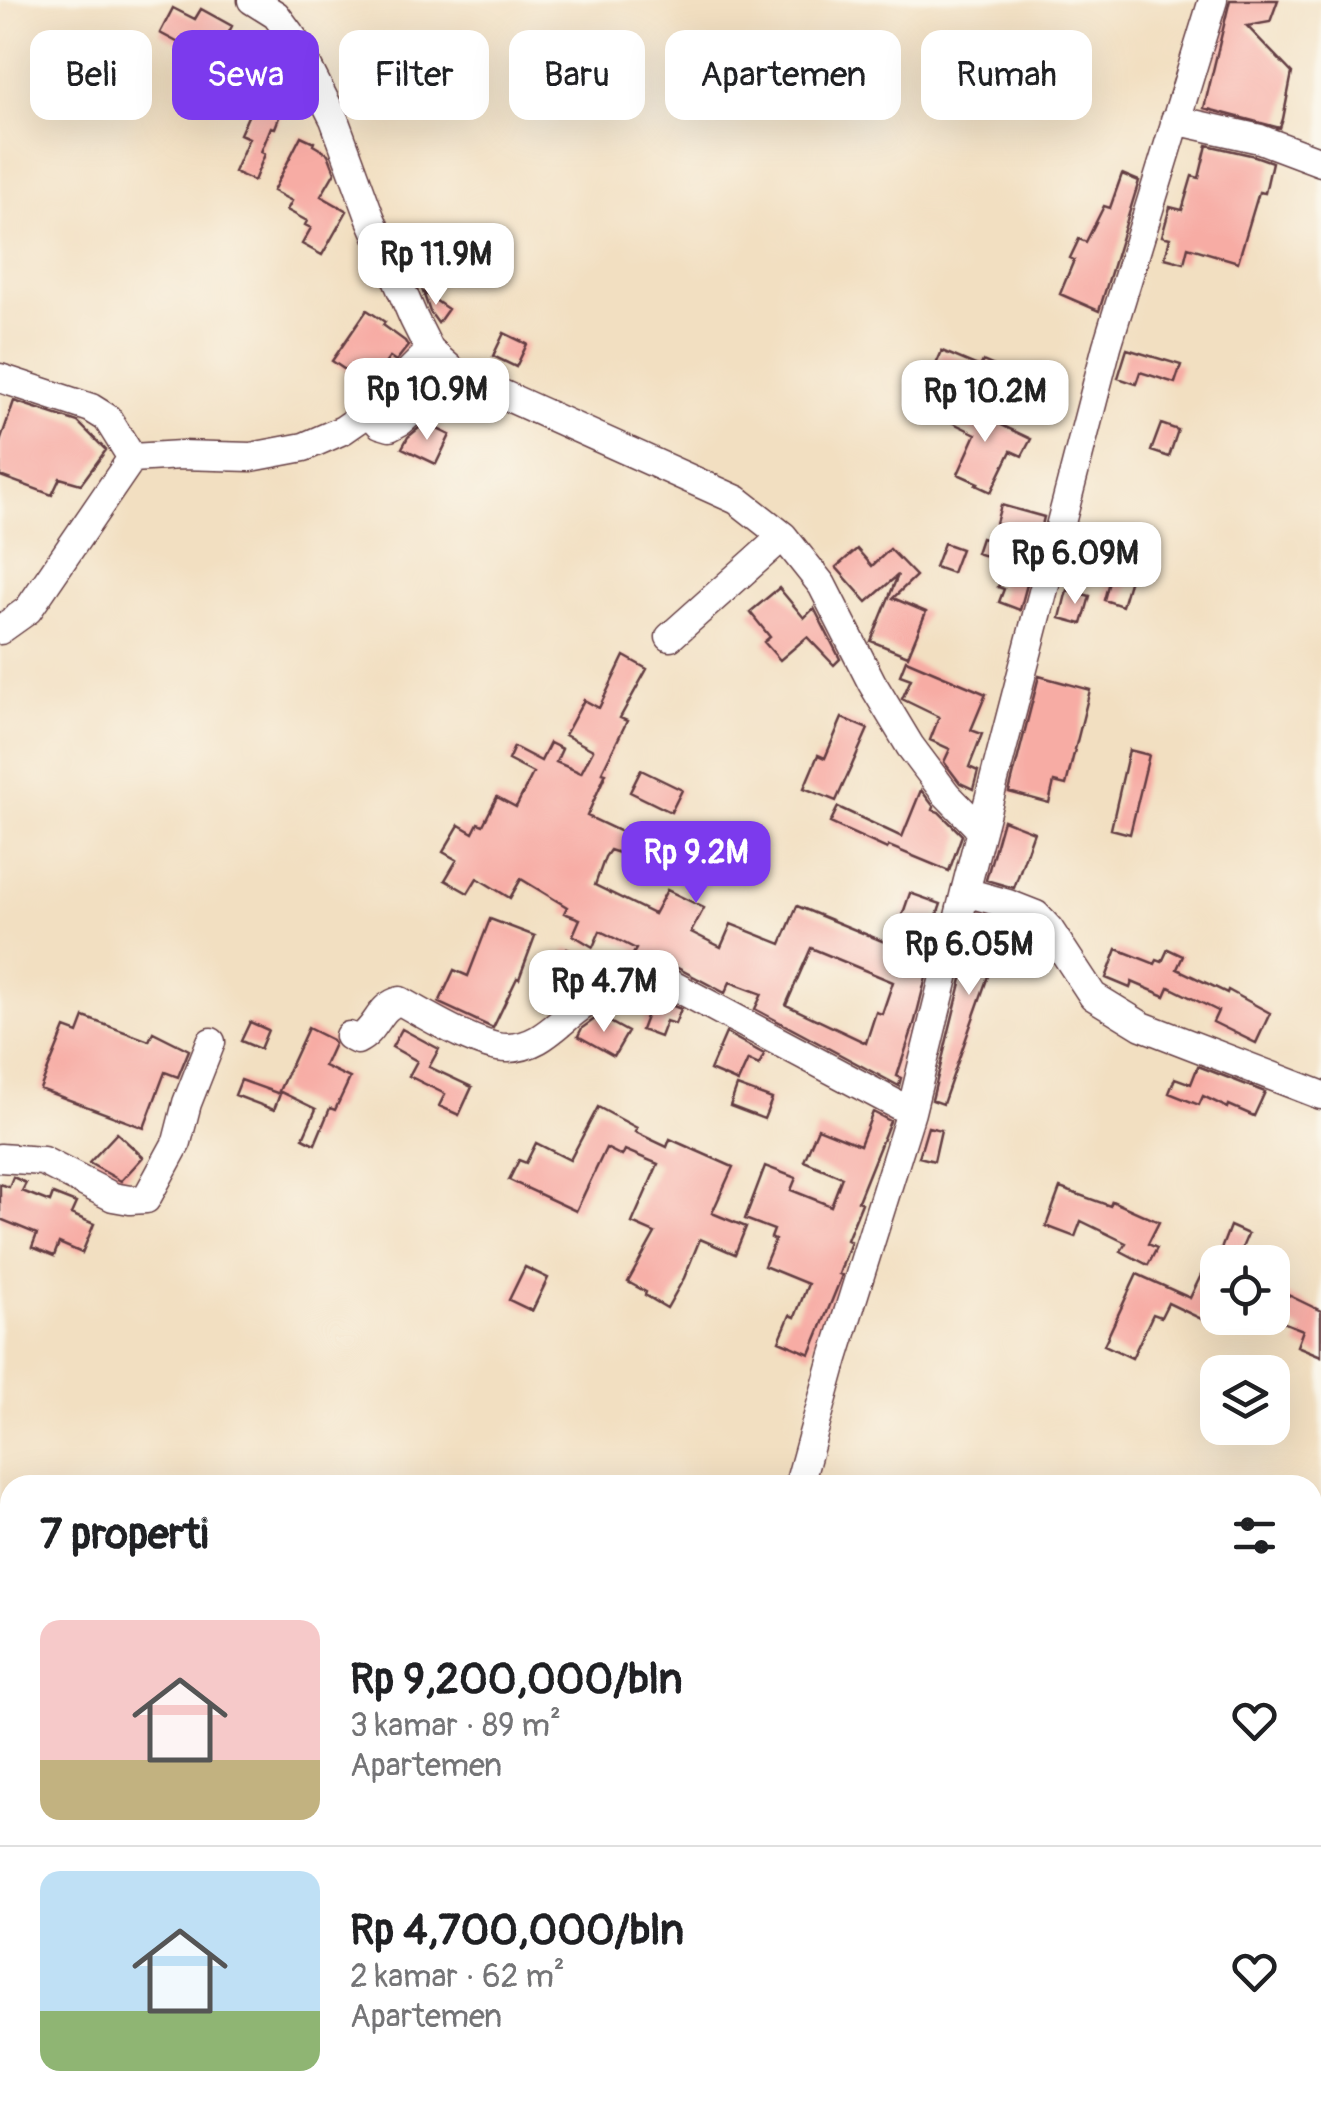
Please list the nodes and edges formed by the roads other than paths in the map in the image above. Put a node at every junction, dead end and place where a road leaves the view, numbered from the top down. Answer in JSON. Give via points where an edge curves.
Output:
{"nodes":[{"id":1,"x":252,"y":0,"type":"edge"},
{"id":2,"x":1213,"y":0,"type":"edge"},
{"id":3,"x":1176,"y":120,"type":"junction"},
{"id":4,"x":1321,"y":162,"type":"edge"},
{"id":5,"x":430,"y":351,"type":"junction"},
{"id":6,"x":455,"y":372,"type":"junction"},
{"id":7,"x":0,"y":378,"type":"edge"},
{"id":8,"x":369,"y":412,"type":"junction"},
{"id":9,"x":132,"y":458,"type":"junction"},
{"id":10,"x":783,"y":536,"type":"junction"},
{"id":11,"x":0,"y":630,"type":"edge"},
{"id":12,"x":670,"y":637,"type":"dead end"},
{"id":13,"x":981,"y":830,"type":"junction"},
{"id":14,"x":964,"y":892,"type":"junction"},
{"id":15,"x":349,"y":1036,"type":"dead end"},
{"id":16,"x":212,"y":1042,"type":"dead end"},
{"id":17,"x":1321,"y":1094,"type":"edge"},
{"id":18,"x":911,"y":1112,"type":"junction"},
{"id":19,"x":0,"y":1158,"type":"edge"},
{"id":20,"x":802,"y":1475,"type":"edge"}],
"edges":[{"from":1,"to":5,"type":"street","via":[[276,15],[293,38],[334,119]]},
{"from":2,"to":3,"type":"street"},
{"from":3,"to":4,"type":"street","via":[[1260,139]]},
{"from":3,"to":13,"type":"street","via":[[1107,346]]},
{"from":5,"to":6,"type":"street"},
{"from":5,"to":8,"type":"street"},
{"from":6,"to":8,"type":"street","via":[[390,427]]},
{"from":6,"to":10,"type":"street","via":[[737,500]]},
{"from":7,"to":9,"type":"street","via":[[108,418]]},
{"from":8,"to":9,"type":"street","via":[[304,447],[250,457]]},
{"from":9,"to":11,"type":"street","via":[[28,610]]},
{"from":10,"to":12,"type":"street"},
{"from":10,"to":13,"type":"street","via":[[822,585],[910,746]]},
{"from":13,"to":14,"type":"street"},
{"from":14,"to":17,"type":"street","via":[[1036,916],[1093,996],[1142,1026]]},
{"from":14,"to":18,"type":"street"},
{"from":15,"to":18,"type":"street","via":[[364,1038],[384,1009],[400,1001],[471,1038],[506,1048],[548,1036],[582,1006],[628,983],[663,980]]},
{"from":16,"to":19,"type":"street","via":[[177,1142],[146,1199],[113,1196],[42,1162]]},
{"from":18,"to":20,"type":"street"}]}
